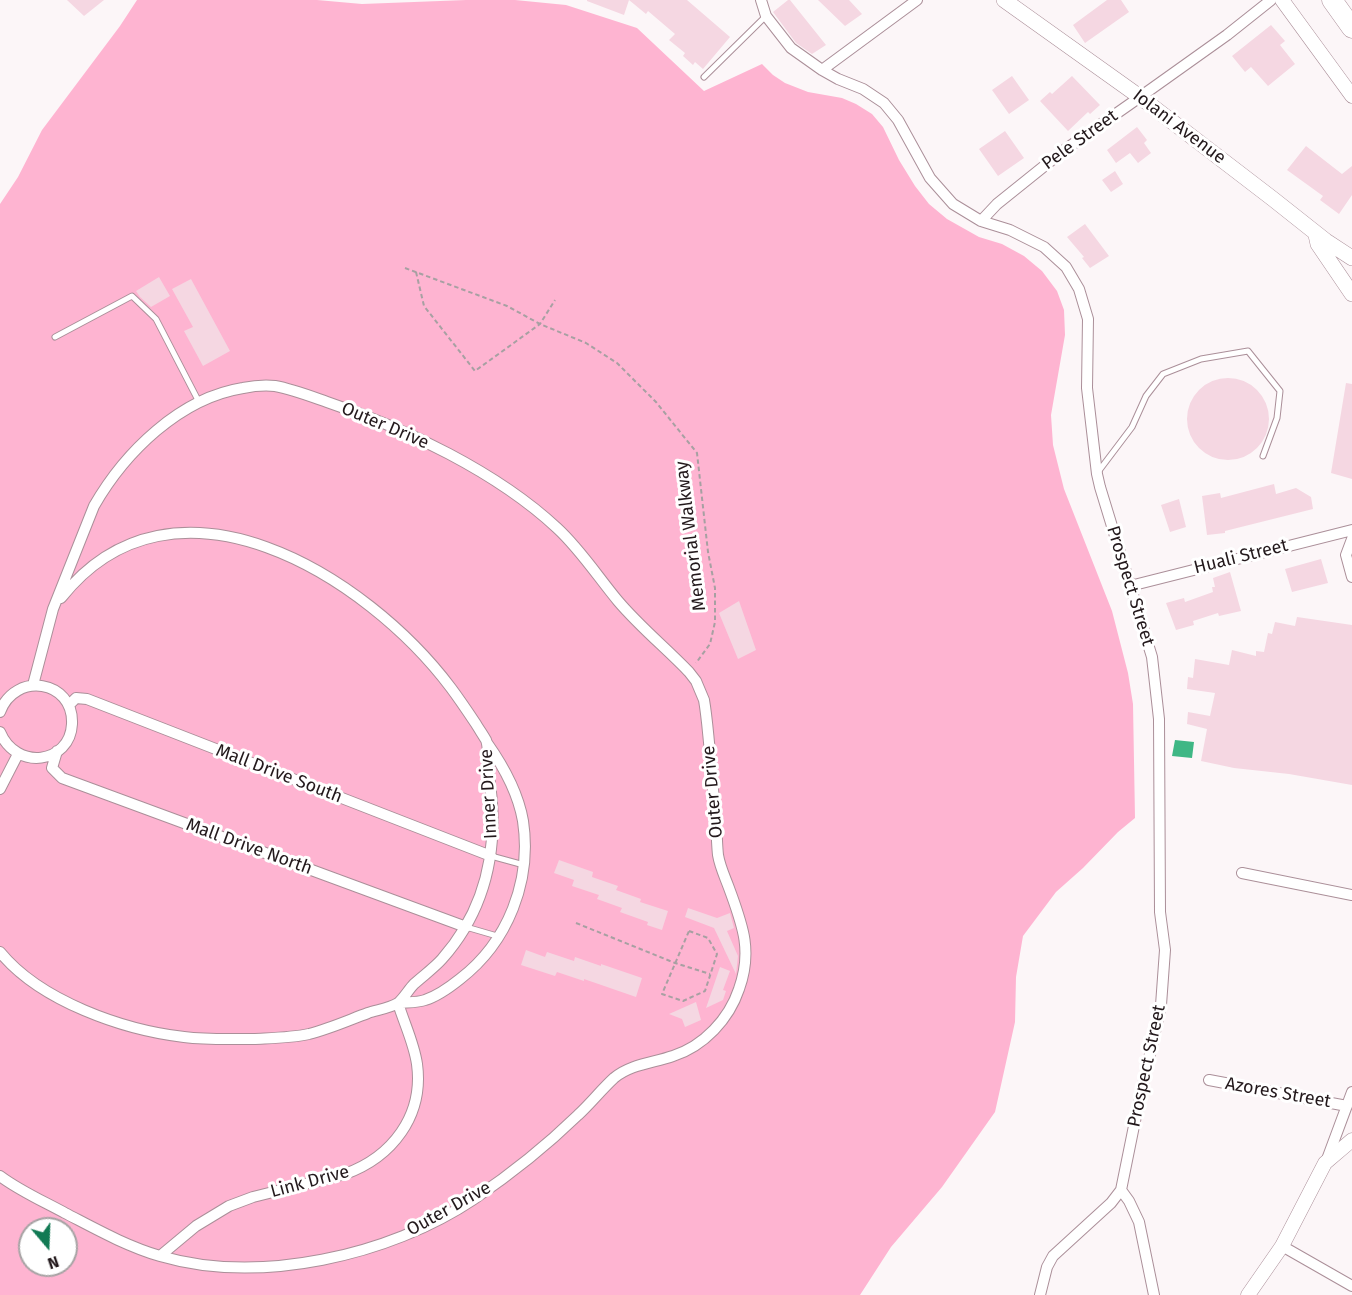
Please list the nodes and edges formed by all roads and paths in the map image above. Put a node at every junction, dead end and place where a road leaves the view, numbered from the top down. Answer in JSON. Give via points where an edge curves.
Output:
{"nodes":[{"id":1,"x":761,"y":0,"type":"edge"},
{"id":2,"x":916,"y":0,"type":"edge"},
{"id":3,"x":1004,"y":0,"type":"edge"},
{"id":4,"x":1271,"y":0,"type":"edge"},
{"id":5,"x":1282,"y":0,"type":"edge"},
{"id":6,"x":1332,"y":0,"type":"edge"},
{"id":7,"x":766,"y":16,"type":"junction"},
{"id":8,"x":1352,"y":27,"type":"edge"},
{"id":9,"x":822,"y":70,"type":"junction"},
{"id":10,"x":704,"y":77,"type":"dead end"},
{"id":11,"x":1352,"y":96,"type":"edge"},
{"id":12,"x":1140,"y":98,"type":"junction"},
{"id":13,"x":981,"y":221,"type":"junction"},
{"id":14,"x":1315,"y":232,"type":"junction"},
{"id":15,"x":1352,"y":258,"type":"edge"},
{"id":16,"x":405,"y":268,"type":"dead end"},
{"id":17,"x":416,"y":272,"type":"junction"},
{"id":18,"x":1352,"y":294,"type":"edge"},
{"id":19,"x":555,"y":300,"type":"dead end"},
{"id":20,"x":540,"y":324,"type":"junction"},
{"id":21,"x":56,"y":337,"type":"dead end"},
{"id":22,"x":199,"y":402,"type":"junction"},
{"id":23,"x":1263,"y":456,"type":"dead end"},
{"id":24,"x":1097,"y":474,"type":"junction"},
{"id":25,"x":1352,"y":530,"type":"edge"},
{"id":26,"x":1352,"y":539,"type":"edge"},
{"id":27,"x":1352,"y":577,"type":"edge"},
{"id":28,"x":1130,"y":586,"type":"junction"},
{"id":29,"x":53,"y":609,"type":"junction"},
{"id":30,"x":689,"y":672,"type":"junction"},
{"id":31,"x":33,"y":685,"type":"junction"},
{"id":32,"x":69,"y":705,"type":"junction"},
{"id":33,"x":1,"y":706,"type":"edge"},
{"id":34,"x":0,"y":732,"type":"edge"},
{"id":35,"x":487,"y":742,"type":"junction"},
{"id":36,"x":57,"y":752,"type":"junction"},
{"id":37,"x":18,"y":754,"type":"junction"},
{"id":38,"x":0,"y":789,"type":"edge"},
{"id":39,"x":491,"y":856,"type":"junction"},
{"id":40,"x":524,"y":865,"type":"junction"},
{"id":41,"x":1242,"y":873,"type":"dead end"},
{"id":42,"x":1352,"y":895,"type":"edge"},
{"id":43,"x":576,"y":923,"type":"dead end"},
{"id":44,"x":466,"y":927,"type":"junction"},
{"id":45,"x":499,"y":937,"type":"junction"},
{"id":46,"x":0,"y":952,"type":"edge"},
{"id":47,"x":675,"y":963,"type":"junction"},
{"id":48,"x":710,"y":974,"type":"junction"},
{"id":49,"x":398,"y":1003,"type":"junction"},
{"id":50,"x":1209,"y":1080,"type":"dead end"},
{"id":51,"x":1352,"y":1092,"type":"edge"},
{"id":52,"x":1347,"y":1106,"type":"junction"},
{"id":53,"x":1352,"y":1140,"type":"edge"},
{"id":54,"x":1325,"y":1163,"type":"junction"},
{"id":55,"x":0,"y":1176,"type":"edge"},
{"id":56,"x":1122,"y":1190,"type":"junction"},
{"id":57,"x":1282,"y":1246,"type":"junction"},
{"id":58,"x":159,"y":1256,"type":"junction"},
{"id":59,"x":1352,"y":1286,"type":"edge"},
{"id":60,"x":1040,"y":1295,"type":"edge"},
{"id":61,"x":1154,"y":1295,"type":"edge"},
{"id":62,"x":1248,"y":1295,"type":"edge"}],
"edges":[{"from":1,"to":7,"type":"street","name":"Prospect Street"},
{"from":2,"to":9,"type":"street"},
{"from":3,"to":12,"type":"main road","name":"Iolani Avenue"},
{"from":4,"to":12,"type":"street","name":"Pele Street"},
{"from":5,"to":11,"type":"street"},
{"from":6,"to":8,"type":"highway"},
{"from":7,"to":9,"type":"street","name":"Prospect Street","via":[[791,48]]},
{"from":7,"to":10,"type":"lane"},
{"from":9,"to":13,"type":"street","name":"Prospect Street","via":[[884,103],[898,120],[930,178],[953,204]]},
{"from":12,"to":13,"type":"street","name":"Pele Street","via":[[1063,151]]},
{"from":12,"to":14,"type":"main road","name":"Iolani Avenue"},
{"from":13,"to":24,"type":"street","name":"Prospect Street","via":[[1044,247],[1066,267],[1079,289],[1088,320],[1087,388]]},
{"from":14,"to":15,"type":"main road","name":"Iolani Avenue"},
{"from":14,"to":18,"type":"main road","via":[[1318,244]]},
{"from":16,"to":17,"type":"path","name":"Memorial Walkway"},
{"from":17,"to":20,"type":"path","name":"Memorial Walkway","via":[[507,306]]},
{"from":17,"to":20,"type":"path","via":[[424,306],[476,371]]},
{"from":19,"to":20,"type":"path"},
{"from":20,"to":30,"type":"path","name":"Memorial Walkway","via":[[586,343],[617,363],[656,402],[697,453],[715,588],[715,622],[710,644]]},
{"from":21,"to":22,"type":"lane","via":[[132,296],[156,319]]},
{"from":22,"to":29,"type":"street","name":"Outer Drive","via":[[161,428],[112,476],[94,506]]},
{"from":22,"to":30,"type":"street","name":"Outer Drive","via":[[243,388],[274,386],[355,411],[442,451],[510,492],[557,528],[636,622]]},
{"from":23,"to":24,"type":"lane","via":[[1277,418],[1280,391],[1248,351],[1201,359],[1163,374],[1146,396],[1132,427]]},
{"from":24,"to":28,"type":"street","name":"Prospect Street"},
{"from":25,"to":28,"type":"street","name":"Huali Street"},
{"from":26,"to":27,"type":"street","via":[[1346,555]]},
{"from":28,"to":56,"type":"street","name":"Prospect Street","via":[[1152,657],[1159,719],[1160,912],[1165,973]]},
{"from":29,"to":31,"type":"street","name":"Outer Drive"},
{"from":29,"to":35,"type":"street","name":"Inner Drive","via":[[85,572],[113,552],[144,540],[191,532],[250,542],[316,571],[396,628],[440,673]]},
{"from":30,"to":58,"type":"street","name":"Outer Drive","via":[[706,710],[719,860],[741,920],[746,949],[739,991],[718,1026],[687,1051],[619,1075],[553,1138],[500,1180],[450,1213],[405,1234],[324,1259],[265,1268],[224,1268]]},
{"from":31,"to":32,"type":"street","via":[[54,690]]},
{"from":31,"to":33,"type":"street","via":[[16,691]]},
{"from":32,"to":36,"type":"street","via":[[70,736]]},
{"from":32,"to":39,"type":"street","name":"Mall Drive South","via":[[76,698],[87,699]]},
{"from":34,"to":37,"type":"street","via":[[10,749]]},
{"from":35,"to":39,"type":"street","name":"Inner Drive","via":[[494,820]]},
{"from":35,"to":40,"type":"street","via":[[519,804]]},
{"from":36,"to":37,"type":"street","via":[[38,758]]},
{"from":36,"to":44,"type":"street","name":"Mall Drive North","via":[[52,768],[62,778]]},
{"from":37,"to":38,"type":"street"},
{"from":39,"to":40,"type":"lane"},
{"from":39,"to":44,"type":"street","name":"Inner Drive","via":[[482,891]]},
{"from":40,"to":45,"type":"street","via":[[516,902]]},
{"from":41,"to":42,"type":"street"},
{"from":43,"to":47,"type":"path"},
{"from":44,"to":45,"type":"lane"},
{"from":44,"to":49,"type":"street","name":"Inner Drive","via":[[443,958]]},
{"from":45,"to":49,"type":"street","via":[[468,974],[439,994],[423,1001]]},
{"from":46,"to":49,"type":"street","name":"Inner Drive","via":[[38,987],[66,1002],[123,1024],[187,1038],[256,1039],[310,1034]]},
{"from":47,"to":48,"type":"path"},
{"from":47,"to":48,"type":"path","via":[[689,931],[708,938],[717,954]]},
{"from":47,"to":48,"type":"path","via":[[662,994],[683,1001],[705,991]]},
{"from":49,"to":58,"type":"street","name":"Link Drive","via":[[414,1052],[418,1080],[408,1120],[393,1144],[371,1162],[345,1174],[229,1206]]},
{"from":50,"to":52,"type":"street","name":"Azores Street"},
{"from":51,"to":52,"type":"street"},
{"from":52,"to":54,"type":"street"},
{"from":53,"to":54,"type":"street"},
{"from":54,"to":57,"type":"street"},
{"from":55,"to":58,"type":"street","name":"Outer Drive","via":[[117,1239]]},
{"from":56,"to":60,"type":"street","via":[[1053,1256]]},
{"from":56,"to":61,"type":"street","via":[[1139,1222]]},
{"from":57,"to":59,"type":"street"},
{"from":57,"to":62,"type":"street"}]}
